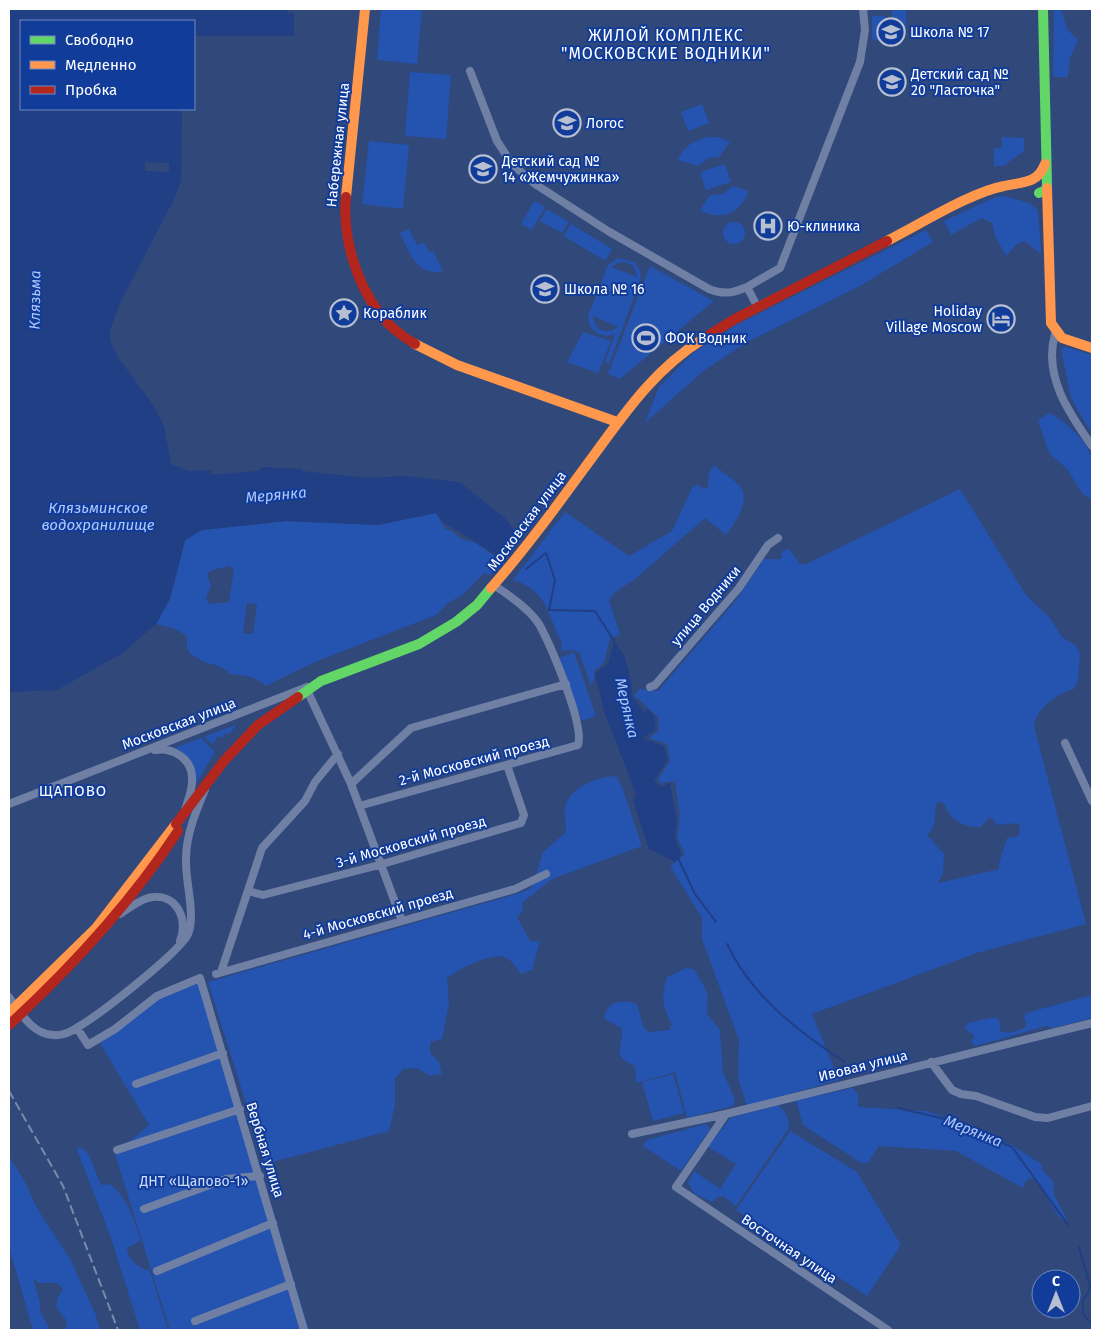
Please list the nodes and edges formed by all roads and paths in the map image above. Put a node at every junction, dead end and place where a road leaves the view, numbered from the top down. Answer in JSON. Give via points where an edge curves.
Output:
{"nodes":[{"id":1,"x":365,"y":9,"type":"edge"},
{"id":2,"x":863,"y":9,"type":"edge"},
{"id":3,"x":1043,"y":9,"type":"edge"},
{"id":4,"x":470,"y":71,"type":"dead end"},
{"id":5,"x":1040,"y":185,"type":"junction"},
{"id":6,"x":747,"y":288,"type":"junction"},
{"id":7,"x":758,"y":308,"type":"junction"},
{"id":8,"x":1055,"y":334,"type":"junction"},
{"id":9,"x":1089,"y":345,"type":"edge"},
{"id":10,"x":617,"y":422,"type":"junction"},
{"id":11,"x":1092,"y":446,"type":"edge"},
{"id":12,"x":778,"y":538,"type":"dead end"},
{"id":13,"x":495,"y":586,"type":"junction"},
{"id":14,"x":321,"y":682,"type":"junction"},
{"id":15,"x":566,"y":684,"type":"junction"},
{"id":16,"x":650,"y":686,"type":"dead end"},
{"id":17,"x":306,"y":690,"type":"junction"},
{"id":18,"x":1065,"y":742,"type":"dead end"},
{"id":19,"x":141,"y":753,"type":"junction"},
{"id":20,"x":338,"y":754,"type":"junction"},
{"id":21,"x":507,"y":765,"type":"junction"},
{"id":22,"x":212,"y":777,"type":"junction"},
{"id":23,"x":351,"y":784,"type":"junction"},
{"id":24,"x":206,"y":788,"type":"junction"},
{"id":25,"x":1092,"y":801,"type":"edge"},
{"id":26,"x":9,"y":804,"type":"edge"},
{"id":27,"x":359,"y":806,"type":"junction"},
{"id":28,"x":182,"y":816,"type":"junction"},
{"id":29,"x":379,"y":865,"type":"junction"},
{"id":30,"x":546,"y":874,"type":"dead end"},
{"id":31,"x":248,"y":892,"type":"junction"},
{"id":32,"x":117,"y":917,"type":"junction"},
{"id":33,"x":402,"y":921,"type":"junction"},
{"id":34,"x":175,"y":950,"type":"junction"},
{"id":35,"x":64,"y":967,"type":"junction"},
{"id":36,"x":9,"y":997,"type":"edge"},
{"id":37,"x":9,"y":1013,"type":"edge"},
{"id":38,"x":1092,"y":1023,"type":"edge"},
{"id":39,"x":9,"y":1025,"type":"edge"},
{"id":40,"x":77,"y":1028,"type":"junction"},
{"id":41,"x":223,"y":1053,"type":"junction"},
{"id":42,"x":931,"y":1062,"type":"junction"},
{"id":43,"x":136,"y":1084,"type":"dead end"},
{"id":44,"x":1092,"y":1106,"type":"edge"},
{"id":45,"x":240,"y":1109,"type":"junction"},
{"id":46,"x":726,"y":1114,"type":"junction"},
{"id":47,"x":632,"y":1134,"type":"dead end"},
{"id":48,"x":117,"y":1150,"type":"dead end"},
{"id":49,"x":260,"y":1176,"type":"junction"},
{"id":50,"x":144,"y":1209,"type":"dead end"},
{"id":51,"x":274,"y":1223,"type":"junction"},
{"id":52,"x":158,"y":1271,"type":"dead end"},
{"id":53,"x":291,"y":1284,"type":"junction"},
{"id":54,"x":194,"y":1320,"type":"dead end"},
{"id":55,"x":304,"y":1330,"type":"edge"},
{"id":56,"x":888,"y":1330,"type":"edge"}],
"edges":[{"from":1,"to":10,"type":"main road","name":"Набережная улица","via":[[344,216],[360,273],[381,316],[413,341],[456,364]]},
{"from":2,"to":6,"type":"street","via":[[865,30],[860,62],[780,268]]},
{"from":3,"to":5,"type":"main road","via":[[1045,164]]},
{"from":4,"to":6,"type":"street","via":[[497,142],[512,164],[535,184],[608,231],[709,289],[720,294]]},
{"from":5,"to":7,"type":"main road","name":"Московская улица","via":[[1004,186],[980,194]]},
{"from":5,"to":8,"type":"main road","via":[[1046,204],[1049,305]]},
{"from":6,"to":7,"type":"street"},
{"from":7,"to":10,"type":"main road","name":"Московская улица","via":[[682,352],[642,390]]},
{"from":8,"to":9,"type":"main road"},
{"from":8,"to":11,"type":"street","via":[[1052,347],[1058,388],[1069,413]]},
{"from":10,"to":13,"type":"main road","name":"Московская улица"},
{"from":12,"to":16,"type":"street","name":"улица Водники","via":[[768,545],[739,588]]},
{"from":13,"to":14,"type":"main road","name":"Московская улица","via":[[477,605],[437,634]]},
{"from":13,"to":15,"type":"street","via":[[538,624]]},
{"from":14,"to":17,"type":"main road"},
{"from":14,"to":19,"type":"street","name":"Московская улица"},
{"from":15,"to":21,"type":"street","name":"2-й Московский проезд","via":[[580,738],[576,746]]},
{"from":15,"to":23,"type":"street","via":[[411,728]]},
{"from":17,"to":20,"type":"street"},
{"from":17,"to":22,"type":"main road","via":[[258,725]]},
{"from":18,"to":25,"type":"street"},
{"from":19,"to":26,"type":"street","name":"Московская улица"},
{"from":19,"to":28,"type":"street","via":[[169,750],[178,753],[189,766],[192,780]]},
{"from":20,"to":23,"type":"street"},
{"from":20,"to":31,"type":"street","via":[[315,782],[305,801],[262,848]]},
{"from":21,"to":27,"type":"street","name":"2-й Московский проезд"},
{"from":21,"to":29,"type":"street","name":"3-й Московский проезд","via":[[524,815],[521,823]]},
{"from":22,"to":24,"type":"main road"},
{"from":22,"to":28,"type":"main road"},
{"from":23,"to":27,"type":"street"},
{"from":24,"to":32,"type":"main road","via":[[154,869]]},
{"from":24,"to":34,"type":"street","via":[[186,850],[190,927],[184,941]]},
{"from":27,"to":29,"type":"street"},
{"from":28,"to":35,"type":"main road"},
{"from":29,"to":31,"type":"street","name":"3-й Московский проезд","via":[[263,895]]},
{"from":29,"to":33,"type":"street"},
{"from":30,"to":33,"type":"street","name":"4-й Московский проезд","via":[[515,888]]},
{"from":31,"to":33,"type":"street","name":"4-й Московский проезд","via":[[219,973]]},
{"from":32,"to":34,"type":"street","via":[[148,898],[170,901],[179,909],[183,920],[181,938]]},
{"from":32,"to":35,"type":"main road"},
{"from":34,"to":40,"type":"street"},
{"from":35,"to":37,"type":"main road"},
{"from":35,"to":39,"type":"main road"},
{"from":36,"to":40,"type":"street","via":[[39,1031],[54,1035]]},
{"from":38,"to":42,"type":"street","name":"Ивовая улица"},
{"from":40,"to":41,"type":"street","name":"Вербная улица","via":[[88,1044],[115,1029],[158,996],[200,978]]},
{"from":41,"to":43,"type":"street"},
{"from":41,"to":45,"type":"street","name":"Вербная улица"},
{"from":42,"to":44,"type":"street","via":[[952,1090],[1035,1117],[1048,1118]]},
{"from":42,"to":46,"type":"street","name":"Ивовая улица"},
{"from":45,"to":48,"type":"street"},
{"from":45,"to":49,"type":"street","name":"Вербная улица"},
{"from":46,"to":47,"type":"street","name":"Ивовая улица"},
{"from":46,"to":56,"type":"street","name":"Восточная улица","via":[[676,1187]]},
{"from":49,"to":50,"type":"street","via":[[226,1179]]},
{"from":49,"to":51,"type":"street","name":"Вербная улица"},
{"from":51,"to":52,"type":"street"},
{"from":51,"to":53,"type":"street","name":"Вербная улица"},
{"from":53,"to":54,"type":"street"},
{"from":53,"to":55,"type":"street","name":"Вербная улица"}]}
